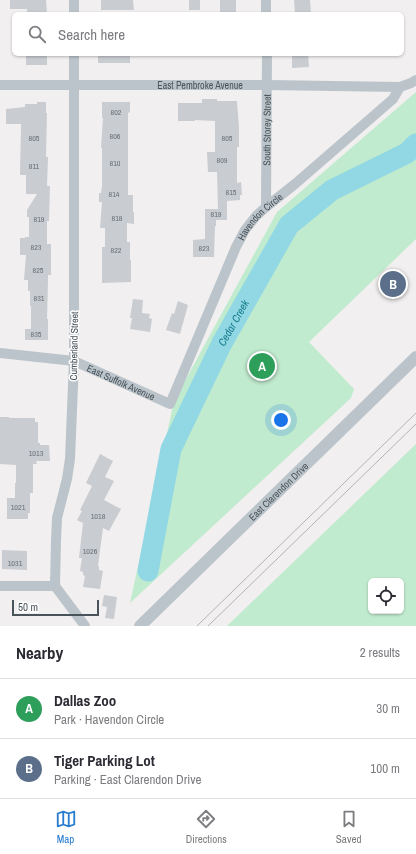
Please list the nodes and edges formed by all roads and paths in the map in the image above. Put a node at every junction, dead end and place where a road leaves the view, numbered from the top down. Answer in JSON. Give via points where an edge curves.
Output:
{"nodes":[{"id":1,"x":74,"y":0,"type":"edge"},
{"id":2,"x":266,"y":0,"type":"edge"},
{"id":3,"x":74,"y":12,"type":"edge"},
{"id":4,"x":266,"y":12,"type":"edge"},
{"id":5,"x":74,"y":56,"type":"edge"},
{"id":6,"x":266,"y":56,"type":"edge"},
{"id":7,"x":416,"y":80,"type":"edge"},
{"id":8,"x":0,"y":85,"type":"edge"},
{"id":9,"x":75,"y":85,"type":"junction"},
{"id":10,"x":267,"y":85,"type":"junction"},
{"id":11,"x":400,"y":87,"type":"junction"},
{"id":12,"x":266,"y":207,"type":"junction"},
{"id":13,"x":0,"y":353,"type":"edge"},
{"id":14,"x":416,"y":357,"type":"edge"},
{"id":15,"x":74,"y":361,"type":"junction"},
{"id":16,"x":170,"y":404,"type":"joint"},
{"id":17,"x":0,"y":586,"type":"edge"},
{"id":18,"x":55,"y":586,"type":"junction"},
{"id":19,"x":84,"y":626,"type":"edge"},
{"id":20,"x":140,"y":626,"type":"edge"}],
"edges":[{"from":1,"to":3,"type":"street"},
{"from":2,"to":4,"type":"street"},
{"from":5,"to":9,"type":"street","name":"Cumberland Street"},
{"from":6,"to":10,"type":"street","name":"South Storey Street"},
{"from":7,"to":11,"type":"street"},
{"from":8,"to":9,"type":"street","name":"East Pembroke Avenue"},
{"from":9,"to":10,"type":"street","name":"East Pembroke Avenue"},
{"from":9,"to":15,"type":"street","name":"Cumberland Street"},
{"from":10,"to":11,"type":"street","name":"East Pembroke Avenue"},
{"from":10,"to":12,"type":"street","name":"South Storey Street"},
{"from":11,"to":12,"type":"street","name":"Havendon Circle","via":[[393,99]]},
{"from":12,"to":16,"type":"street","name":"Havendon Circle","via":[[245,230],[236,246]]},
{"from":13,"to":15,"type":"street","name":"East Suffolk Avenue"},
{"from":14,"to":20,"type":"street","name":"East Clarendon Drive"},
{"from":15,"to":16,"type":"street","name":"East Suffolk Avenue"},
{"from":15,"to":18,"type":"street","name":"Cumberland Street","via":[[70,459],[57,518]]},
{"from":17,"to":18,"type":"street"},
{"from":18,"to":19,"type":"street"}]}
